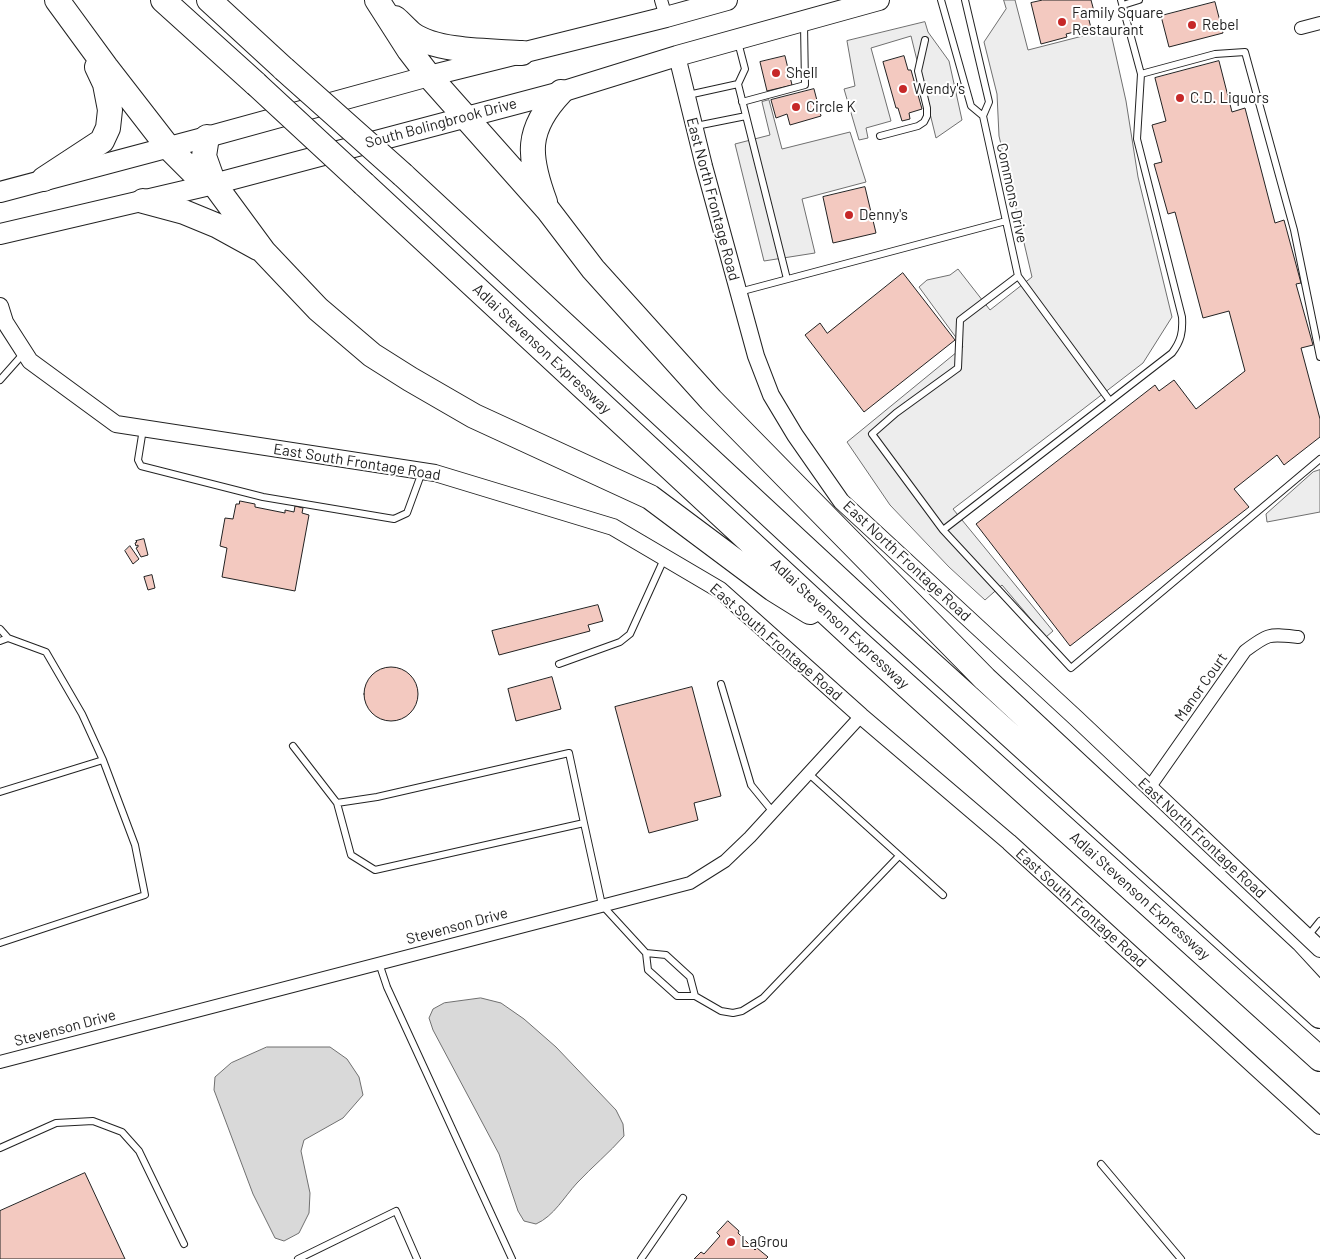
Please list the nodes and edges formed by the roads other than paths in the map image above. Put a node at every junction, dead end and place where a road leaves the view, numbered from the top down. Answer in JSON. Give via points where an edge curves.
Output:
{"nodes":[{"id":1,"x":57,"y":0,"type":"edge"},
{"id":2,"x":163,"y":0,"type":"edge"},
{"id":3,"x":209,"y":0,"type":"edge"},
{"id":4,"x":377,"y":0,"type":"edge"},
{"id":5,"x":727,"y":0,"type":"edge"},
{"id":6,"x":879,"y":0,"type":"edge"},
{"id":7,"x":941,"y":0,"type":"edge"},
{"id":8,"x":965,"y":0,"type":"edge"},
{"id":9,"x":1139,"y":0,"type":"edge"},
{"id":10,"x":1122,"y":2,"type":"edge"},
{"id":11,"x":663,"y":9,"type":"edge"},
{"id":12,"x":71,"y":19,"type":"junction"},
{"id":13,"x":804,"y":21,"type":"junction"},
{"id":14,"x":1320,"y":23,"type":"edge"},
{"id":15,"x":1301,"y":28,"type":"dead end"},
{"id":16,"x":738,"y":40,"type":"junction"},
{"id":17,"x":925,"y":40,"type":"dead end"},
{"id":18,"x":522,"y":53,"type":"junction"},
{"id":19,"x":677,"y":56,"type":"junction"},
{"id":20,"x":1141,"y":74,"type":"junction"},
{"id":21,"x":430,"y":76,"type":"junction"},
{"id":22,"x":738,"y":84,"type":"junction"},
{"id":23,"x":561,"y":92,"type":"junction"},
{"id":24,"x":686,"y":96,"type":"junction"},
{"id":25,"x":742,"y":102,"type":"junction"},
{"id":26,"x":746,"y":116,"type":"junction"},
{"id":27,"x":983,"y":116,"type":"junction"},
{"id":28,"x":465,"y":117,"type":"junction"},
{"id":29,"x":694,"y":126,"type":"junction"},
{"id":30,"x":880,"y":136,"type":"dead end"},
{"id":31,"x":207,"y":137,"type":"junction"},
{"id":32,"x":168,"y":147,"type":"junction"},
{"id":33,"x":44,"y":179,"type":"junction"},
{"id":34,"x":214,"y":184,"type":"junction"},
{"id":35,"x":0,"y":192,"type":"edge"},
{"id":36,"x":143,"y":201,"type":"junction"},
{"id":37,"x":548,"y":210,"type":"junction"},
{"id":38,"x":1006,"y":221,"type":"junction"},
{"id":39,"x":0,"y":234,"type":"edge"},
{"id":40,"x":264,"y":252,"type":"junction"},
{"id":41,"x":1018,"y":276,"type":"junction"},
{"id":42,"x":788,"y":279,"type":"junction"},
{"id":43,"x":737,"y":293,"type":"junction"},
{"id":44,"x":0,"y":306,"type":"edge"},
{"id":45,"x":24,"y":352,"type":"junction"},
{"id":46,"x":1320,"y":356,"type":"edge"},
{"id":47,"x":0,"y":380,"type":"edge"},
{"id":48,"x":1110,"y":401,"type":"junction"},
{"id":49,"x":143,"y":428,"type":"junction"},
{"id":50,"x":1320,"y":459,"type":"edge"},
{"id":51,"x":423,"y":471,"type":"junction"},
{"id":52,"x":943,"y":530,"type":"junction"},
{"id":53,"x":665,"y":558,"type":"junction"},
{"id":54,"x":0,"y":629,"type":"edge"},
{"id":55,"x":1298,"y":637,"type":"dead end"},
{"id":56,"x":8,"y":638,"type":"junction"},
{"id":57,"x":0,"y":641,"type":"edge"},
{"id":58,"x":858,"y":642,"type":"junction"},
{"id":59,"x":559,"y":664,"type":"dead end"},
{"id":60,"x":722,"y":684,"type":"dead end"},
{"id":61,"x":861,"y":716,"type":"junction"},
{"id":62,"x":292,"y":746,"type":"dead end"},
{"id":63,"x":104,"y":760,"type":"junction"},
{"id":64,"x":808,"y":773,"type":"junction"},
{"id":65,"x":1149,"y":788,"type":"junction"},
{"id":66,"x":0,"y":792,"type":"edge"},
{"id":67,"x":338,"y":803,"type":"junction"},
{"id":68,"x":773,"y":812,"type":"junction"},
{"id":69,"x":584,"y":823,"type":"junction"},
{"id":70,"x":899,"y":856,"type":"junction"},
{"id":71,"x":943,"y":895,"type":"dead end"},
{"id":72,"x":602,"y":905,"type":"junction"},
{"id":73,"x":1320,"y":921,"type":"edge"},
{"id":74,"x":1308,"y":937,"type":"junction"},
{"id":75,"x":0,"y":943,"type":"edge"},
{"id":76,"x":1320,"y":949,"type":"edge"},
{"id":77,"x":646,"y":953,"type":"junction"},
{"id":78,"x":379,"y":963,"type":"junction"},
{"id":79,"x":695,"y":996,"type":"junction"},
{"id":80,"x":1320,"y":996,"type":"edge"},
{"id":81,"x":1320,"y":1016,"type":"edge"},
{"id":82,"x":1320,"y":1059,"type":"edge"},
{"id":83,"x":0,"y":1062,"type":"edge"},
{"id":84,"x":1320,"y":1126,"type":"edge"},
{"id":85,"x":0,"y":1148,"type":"edge"},
{"id":86,"x":1101,"y":1164,"type":"dead end"},
{"id":87,"x":683,"y":1198,"type":"dead end"},
{"id":88,"x":184,"y":1244,"type":"dead end"},
{"id":89,"x":298,"y":1259,"type":"edge"},
{"id":90,"x":417,"y":1259,"type":"edge"},
{"id":91,"x":512,"y":1259,"type":"edge"},
{"id":92,"x":642,"y":1259,"type":"edge"},
{"id":93,"x":1181,"y":1259,"type":"edge"}],
"edges":[{"from":1,"to":12,"type":"highway"},
{"from":2,"to":58,"type":"highway","name":"Adlai Stevenson Expressway","bridge":true},
{"from":3,"to":81,"type":"highway","bridge":true},
{"from":4,"to":18,"type":"highway","via":[[413,34],[434,44],[458,49]]},
{"from":4,"to":21,"type":"highway"},
{"from":5,"to":11,"type":"main road"},
{"from":6,"to":13,"type":"main road","name":"South Bolingbrook Drive"},
{"from":7,"to":27,"type":"lane","name":"Commons Drive","via":[[971,106]]},
{"from":8,"to":27,"type":"lane","name":"Commons Drive","via":[[989,102]]},
{"from":9,"to":10,"type":"lane"},
{"from":10,"to":20,"type":"lane"},
{"from":11,"to":18,"type":"main road"},
{"from":12,"to":32,"type":"highway"},
{"from":12,"to":33,"type":"highway","via":[[105,84],[110,110],[108,128],[102,141]]},
{"from":13,"to":16,"type":"main road","name":"South Bolingbrook Drive"},
{"from":13,"to":25,"type":"lane","via":[[805,85]]},
{"from":14,"to":15,"type":"street"},
{"from":16,"to":19,"type":"main road","name":"South Bolingbrook Drive"},
{"from":16,"to":22,"type":"lane","via":[[745,69]]},
{"from":17,"to":30,"type":"lane","via":[[918,71],[927,108],[924,122]]},
{"from":18,"to":21,"type":"main road"},
{"from":19,"to":23,"type":"main road","name":"South Bolingbrook Drive"},
{"from":19,"to":24,"type":"street","name":"East North Frontage Road"},
{"from":20,"to":46,"type":"lane","via":[[1215,54],[1245,52],[1294,230]]},
{"from":20,"to":48,"type":"lane","via":[[1136,140],[1183,330],[1172,353]]},
{"from":21,"to":28,"type":"highway"},
{"from":21,"to":31,"type":"main road"},
{"from":22,"to":24,"type":"lane"},
{"from":22,"to":25,"type":"lane"},
{"from":23,"to":28,"type":"main road","name":"South Bolingbrook Drive"},
{"from":23,"to":37,"type":"highway","via":[[546,107],[532,142],[538,182]]},
{"from":24,"to":29,"type":"street","name":"East North Frontage Road"},
{"from":25,"to":26,"type":"lane"},
{"from":26,"to":29,"type":"lane"},
{"from":26,"to":42,"type":"lane"},
{"from":27,"to":38,"type":"lane","name":"Commons Drive"},
{"from":28,"to":34,"type":"main road","name":"South Bolingbrook Drive"},
{"from":28,"to":37,"type":"highway"},
{"from":29,"to":43,"type":"street","name":"East North Frontage Road"},
{"from":31,"to":32,"type":"main road"},
{"from":31,"to":34,"type":"highway","via":[[204,156]]},
{"from":32,"to":33,"type":"main road"},
{"from":32,"to":34,"type":"highway","via":[[199,178]]},
{"from":33,"to":35,"type":"main road"},
{"from":34,"to":36,"type":"main road","name":"South Bolingbrook Drive"},
{"from":34,"to":40,"type":"highway"},
{"from":36,"to":39,"type":"main road","name":"South Bolingbrook Drive"},
{"from":36,"to":40,"type":"highway","via":[[210,222]]},
{"from":37,"to":80,"type":"highway","via":[[593,269],[711,400],[985,680],[1285,958]]},
{"from":38,"to":41,"type":"lane","name":"Commons Drive"},
{"from":38,"to":42,"type":"lane"},
{"from":40,"to":58,"type":"highway","via":[[318,309],[372,355],[410,380],[474,416],[650,497],[773,589]]},
{"from":41,"to":48,"type":"lane"},
{"from":41,"to":52,"type":"lane","via":[[960,320],[958,368],[872,434]]},
{"from":42,"to":43,"type":"lane"},
{"from":43,"to":65,"type":"street","name":"East North Frontage Road","via":[[771,395],[841,501]]},
{"from":44,"to":45,"type":"street","name":"East South Frontage Road","via":[[5,322]]},
{"from":45,"to":47,"type":"lane"},
{"from":45,"to":49,"type":"street","name":"East South Frontage Road","via":[[30,361],[116,424]]},
{"from":48,"to":52,"type":"lane"},
{"from":49,"to":51,"type":"street","name":"East South Frontage Road"},
{"from":49,"to":51,"type":"lane","via":[[138,460],[141,466],[263,497],[394,519],[407,513]]},
{"from":50,"to":52,"type":"lane","via":[[1071,668]]},
{"from":51,"to":53,"type":"street","name":"East South Frontage Road","via":[[613,527]]},
{"from":53,"to":59,"type":"lane","via":[[630,634],[620,642]]},
{"from":53,"to":61,"type":"street","name":"East South Frontage Road","via":[[720,590]]},
{"from":54,"to":56,"type":"lane"},
{"from":55,"to":65,"type":"street","name":"Manor Court","via":[[1272,634],[1245,651]]},
{"from":56,"to":57,"type":"lane"},
{"from":56,"to":63,"type":"lane","via":[[46,652]]},
{"from":58,"to":82,"type":"highway","name":"Adlai Stevenson Expressway"},
{"from":60,"to":68,"type":"lane","via":[[751,785]]},
{"from":61,"to":64,"type":"street","name":"Stevenson Drive"},
{"from":61,"to":84,"type":"street","name":"East South Frontage Road","via":[[1009,842]]},
{"from":62,"to":67,"type":"lane"},
{"from":63,"to":66,"type":"lane"},
{"from":63,"to":75,"type":"lane","via":[[135,845],[145,895]]},
{"from":64,"to":68,"type":"street","name":"Stevenson Drive"},
{"from":64,"to":70,"type":"lane"},
{"from":65,"to":74,"type":"street","name":"East North Frontage Road"},
{"from":67,"to":69,"type":"lane","via":[[351,855],[375,870]]},
{"from":67,"to":69,"type":"lane","via":[[569,753]]},
{"from":68,"to":72,"type":"street","name":"Stevenson Drive","via":[[725,860],[690,883]]},
{"from":69,"to":72,"type":"lane"},
{"from":70,"to":71,"type":"lane"},
{"from":70,"to":79,"type":"lane","via":[[763,998],[749,1008],[733,1013],[722,1011]]},
{"from":72,"to":77,"type":"lane"},
{"from":72,"to":78,"type":"street","name":"Stevenson Drive"},
{"from":73,"to":74,"type":"lane"},
{"from":74,"to":76,"type":"street","name":"East North Frontage Road"},
{"from":77,"to":79,"type":"lane","via":[[666,954],[690,977]]},
{"from":77,"to":79,"type":"lane","via":[[648,970],[677,996]]},
{"from":78,"to":83,"type":"street","name":"Stevenson Drive"},
{"from":78,"to":91,"type":"lane","via":[[387,987]]},
{"from":85,"to":88,"type":"lane","via":[[56,1123],[93,1121],[122,1132],[139,1151]]},
{"from":86,"to":93,"type":"lane"},
{"from":87,"to":92,"type":"lane"},
{"from":89,"to":90,"type":"lane","via":[[396,1211]]}]}
